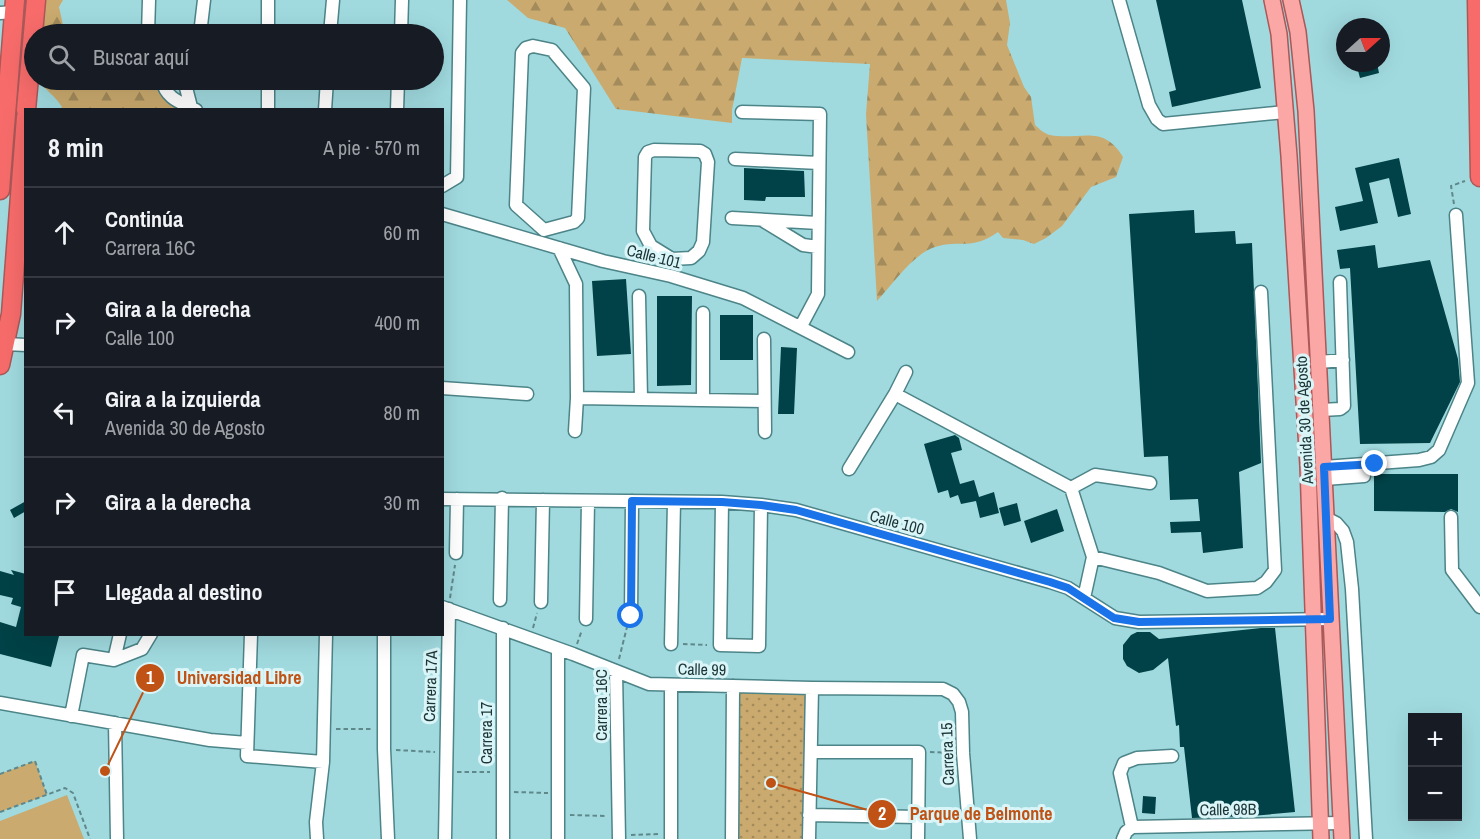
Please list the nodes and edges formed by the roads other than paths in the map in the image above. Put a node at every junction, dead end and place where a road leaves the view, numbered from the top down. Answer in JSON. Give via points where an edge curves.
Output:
{"nodes":[{"id":1,"x":36,"y":0,"type":"edge"},
{"id":2,"x":149,"y":0,"type":"edge"},
{"id":3,"x":204,"y":0,"type":"edge"},
{"id":4,"x":268,"y":0,"type":"edge"},
{"id":5,"x":333,"y":0,"type":"edge"},
{"id":6,"x":402,"y":0,"type":"edge"},
{"id":7,"x":460,"y":0,"type":"edge"},
{"id":8,"x":1119,"y":0,"type":"edge"},
{"id":9,"x":1272,"y":0,"type":"edge"},
{"id":10,"x":1291,"y":0,"type":"edge"},
{"id":11,"x":1477,"y":0,"type":"edge"},
{"id":12,"x":10,"y":8,"type":"edge"},
{"id":13,"x":34,"y":24,"type":"edge"},
{"id":14,"x":148,"y":24,"type":"edge"},
{"id":15,"x":201,"y":24,"type":"edge"},
{"id":16,"x":268,"y":24,"type":"edge"},
{"id":17,"x":331,"y":24,"type":"edge"},
{"id":18,"x":401,"y":24,"type":"edge"},
{"id":19,"x":28,"y":90,"type":"edge"},
{"id":20,"x":165,"y":90,"type":"edge"},
{"id":21,"x":187,"y":90,"type":"edge"},
{"id":22,"x":192,"y":90,"type":"edge"},
{"id":23,"x":268,"y":90,"type":"edge"},
{"id":24,"x":326,"y":90,"type":"edge"},
{"id":25,"x":398,"y":90,"type":"edge"},
{"id":26,"x":192,"y":93,"type":"dead end"},
{"id":27,"x":26,"y":108,"type":"edge"},
{"id":28,"x":193,"y":108,"type":"edge"},
{"id":29,"x":268,"y":108,"type":"edge"},
{"id":30,"x":325,"y":108,"type":"edge"},
{"id":31,"x":397,"y":108,"type":"edge"},
{"id":32,"x":742,"y":112,"type":"dead end"},
{"id":33,"x":1285,"y":112,"type":"junction"},
{"id":34,"x":2,"y":134,"type":"edge"},
{"id":35,"x":24,"y":140,"type":"edge"},
{"id":36,"x":735,"y":159,"type":"dead end"},
{"id":37,"x":819,"y":164,"type":"junction"},
{"id":38,"x":1478,"y":173,"type":"edge"},
{"id":39,"x":444,"y":185,"type":"edge"},
{"id":40,"x":0,"y":190,"type":"edge"},
{"id":41,"x":18,"y":209,"type":"junction"},
{"id":42,"x":444,"y":215,"type":"edge"},
{"id":43,"x":1456,"y":215,"type":"road end"},
{"id":44,"x":732,"y":218,"type":"dead end"},
{"id":45,"x":761,"y":219,"type":"junction"},
{"id":46,"x":818,"y":223,"type":"junction"},
{"id":47,"x":544,"y":230,"type":"junction"},
{"id":48,"x":0,"y":238,"type":"edge"},
{"id":49,"x":543,"y":243,"type":"junction"},
{"id":50,"x":818,"y":247,"type":"junction"},
{"id":51,"x":559,"y":248,"type":"junction"},
{"id":52,"x":672,"y":259,"type":"junction"},
{"id":53,"x":671,"y":276,"type":"junction"},
{"id":54,"x":1340,"y":282,"type":"dead end"},
{"id":55,"x":1261,"y":292,"type":"dead end"},
{"id":56,"x":639,"y":296,"type":"dead end"},
{"id":57,"x":703,"y":313,"type":"dead end"},
{"id":58,"x":801,"y":326,"type":"junction"},
{"id":59,"x":764,"y":339,"type":"dead end"},
{"id":60,"x":3,"y":340,"type":"edge"},
{"id":61,"x":24,"y":345,"type":"edge"},
{"id":62,"x":848,"y":352,"type":"dead end"},
{"id":63,"x":1343,"y":360,"type":"junction"},
{"id":64,"x":1319,"y":362,"type":"junction"},
{"id":65,"x":0,"y":365,"type":"edge"},
{"id":66,"x":906,"y":372,"type":"dead end"},
{"id":67,"x":444,"y":388,"type":"edge"},
{"id":68,"x":527,"y":394,"type":"dead end"},
{"id":69,"x":895,"y":394,"type":"junction"},
{"id":70,"x":577,"y":398,"type":"junction"},
{"id":71,"x":641,"y":399,"type":"junction"},
{"id":72,"x":703,"y":400,"type":"junction"},
{"id":73,"x":764,"y":401,"type":"junction"},
{"id":74,"x":1321,"y":410,"type":"junction"},
{"id":75,"x":574,"y":431,"type":"dead end"},
{"id":76,"x":765,"y":432,"type":"dead end"},
{"id":77,"x":849,"y":469,"type":"dead end"},
{"id":78,"x":1325,"y":473,"type":"junction"},
{"id":79,"x":1364,"y":476,"type":"dead end"},
{"id":80,"x":1150,"y":483,"type":"dead end"},
{"id":81,"x":1071,"y":488,"type":"junction"},
{"id":82,"x":502,"y":498,"type":"junction"},
{"id":83,"x":444,"y":499,"type":"edge"},
{"id":84,"x":457,"y":499,"type":"junction"},
{"id":85,"x":543,"y":500,"type":"junction"},
{"id":86,"x":588,"y":501,"type":"junction"},
{"id":87,"x":632,"y":501,"type":"junction"},
{"id":88,"x":674,"y":502,"type":"junction"},
{"id":89,"x":722,"y":502,"type":"junction"},
{"id":90,"x":761,"y":505,"type":"junction"},
{"id":91,"x":1451,"y":517,"type":"dead end"},
{"id":92,"x":1326,"y":518,"type":"junction"},
{"id":93,"x":456,"y":553,"type":"road end"},
{"id":94,"x":1093,"y":557,"type":"junction"},
{"id":95,"x":1084,"y":598,"type":"junction"},
{"id":96,"x":500,"y":600,"type":"dead end"},
{"id":97,"x":541,"y":602,"type":"road end"},
{"id":98,"x":1480,"y":607,"type":"edge"},
{"id":99,"x":446,"y":608,"type":"edge"},
{"id":100,"x":631,"y":616,"type":"road end"},
{"id":101,"x":586,"y":619,"type":"road end"},
{"id":102,"x":1313,"y":619,"type":"junction"},
{"id":103,"x":1330,"y":619,"type":"junction"},
{"id":104,"x":502,"y":628,"type":"junction"},
{"id":105,"x":120,"y":636,"type":"edge"},
{"id":106,"x":149,"y":636,"type":"edge"},
{"id":107,"x":250,"y":636,"type":"edge"},
{"id":108,"x":326,"y":636,"type":"edge"},
{"id":109,"x":384,"y":636,"type":"edge"},
{"id":110,"x":671,"y":644,"type":"road end"},
{"id":111,"x":558,"y":649,"type":"junction"},
{"id":112,"x":114,"y":660,"type":"junction"},
{"id":113,"x":616,"y":670,"type":"junction"},
{"id":114,"x":671,"y":686,"type":"junction"},
{"id":115,"x":733,"y":686,"type":"junction"},
{"id":116,"x":812,"y":688,"type":"junction"},
{"id":117,"x":0,"y":703,"type":"edge"},
{"id":118,"x":962,"y":712,"type":"joint"},
{"id":119,"x":71,"y":716,"type":"junction"},
{"id":120,"x":115,"y":723,"type":"junction"},
{"id":121,"x":247,"y":742,"type":"junction"},
{"id":122,"x":811,"y":752,"type":"junction"},
{"id":123,"x":1172,"y":756,"type":"dead end"},
{"id":124,"x":323,"y":762,"type":"junction"},
{"id":125,"x":809,"y":814,"type":"junction"},
{"id":126,"x":918,"y":817,"type":"junction"},
{"id":127,"x":1341,"y":823,"type":"junction"},
{"id":128,"x":1132,"y":827,"type":"junction"},
{"id":129,"x":1321,"y":831,"type":"edge"},
{"id":130,"x":969,"y":835,"type":"edge"},
{"id":131,"x":671,"y":836,"type":"edge"},
{"id":132,"x":619,"y":837,"type":"edge"},
{"id":133,"x":117,"y":839,"type":"edge"},
{"id":134,"x":317,"y":839,"type":"edge"},
{"id":135,"x":388,"y":839,"type":"edge"},
{"id":136,"x":445,"y":839,"type":"edge"},
{"id":137,"x":503,"y":839,"type":"edge"},
{"id":138,"x":558,"y":839,"type":"edge"},
{"id":139,"x":732,"y":839,"type":"edge"},
{"id":140,"x":809,"y":839,"type":"edge"},
{"id":141,"x":918,"y":839,"type":"edge"},
{"id":142,"x":1123,"y":839,"type":"edge"},
{"id":143,"x":1342,"y":839,"type":"edge"},
{"id":144,"x":1366,"y":839,"type":"edge"}],
"edges":[{"from":1,"to":13,"type":"highway"},
{"from":2,"to":14,"type":"street"},
{"from":3,"to":15,"type":"street"},
{"from":4,"to":16,"type":"street"},
{"from":5,"to":17,"type":"street"},
{"from":6,"to":18,"type":"street"},
{"from":7,"to":39,"type":"street","via":[[457,177]]},
{"from":8,"to":33,"type":"street","via":[[1149,105],[1163,124]]},
{"from":9,"to":33,"type":"main road","name":"Avenida 30 de Agosto","via":[[1279,34]]},
{"from":10,"to":64,"type":"main road","name":"Avenida 30 de Agosto","via":[[1306,111]]},
{"from":11,"to":38,"type":"highway"},
{"from":12,"to":34,"type":"highway"},
{"from":19,"to":27,"type":"highway"},
{"from":20,"to":28,"type":"street","via":[[179,104]]},
{"from":21,"to":28,"type":"street"},
{"from":22,"to":26,"type":"street"},
{"from":23,"to":29,"type":"street"},
{"from":24,"to":30,"type":"street"},
{"from":25,"to":31,"type":"street"},
{"from":32,"to":37,"type":"street","via":[[820,114]]},
{"from":33,"to":102,"type":"main road","name":"Avenida 30 de Agosto","via":[[1308,466]]},
{"from":34,"to":40,"type":"highway"},
{"from":35,"to":41,"type":"highway"},
{"from":36,"to":37,"type":"street"},
{"from":37,"to":46,"type":"street"},
{"from":41,"to":48,"type":"highway"},
{"from":41,"to":60,"type":"highway","via":[[11,314]]},
{"from":42,"to":49,"type":"street","name":"Calle 101"},
{"from":43,"to":78,"type":"street","via":[[1468,383],[1438,450],[1419,460]]},
{"from":44,"to":45,"type":"street"},
{"from":45,"to":46,"type":"street"},
{"from":45,"to":50,"type":"street","via":[[803,245]]},
{"from":46,"to":50,"type":"street"},
{"from":47,"to":47,"type":"street","via":[[578,218],[584,87],[552,50],[533,46],[522,53],[516,205]]},
{"from":47,"to":49,"type":"street"},
{"from":49,"to":51,"type":"street","name":"Calle 101"},
{"from":50,"to":58,"type":"street","via":[[818,294]]},
{"from":51,"to":53,"type":"street","name":"Calle 101"},
{"from":51,"to":70,"type":"street","via":[[576,284]]},
{"from":52,"to":52,"type":"street","via":[[651,246],[643,231],[645,157],[654,150],[700,151],[708,162],[703,242],[691,258]]},
{"from":52,"to":53,"type":"street"},
{"from":53,"to":58,"type":"street","name":"Calle 101","via":[[743,298]]},
{"from":54,"to":63,"type":"street"},
{"from":55,"to":94,"type":"street","via":[[1275,570],[1257,588],[1207,591],[1159,573]]},
{"from":56,"to":71,"type":"street"},
{"from":57,"to":72,"type":"street"},
{"from":58,"to":62,"type":"street","name":"Calle 101"},
{"from":59,"to":73,"type":"street"},
{"from":60,"to":61,"type":"street"},
{"from":60,"to":65,"type":"highway"},
{"from":63,"to":64,"type":"street"},
{"from":63,"to":74,"type":"street","via":[[1344,406]]},
{"from":64,"to":74,"type":"main road","name":"Avenida 30 de Agosto"},
{"from":66,"to":69,"type":"street"},
{"from":67,"to":68,"type":"street"},
{"from":69,"to":77,"type":"street"},
{"from":69,"to":81,"type":"street"},
{"from":70,"to":71,"type":"street"},
{"from":70,"to":75,"type":"street"},
{"from":71,"to":72,"type":"street"},
{"from":72,"to":73,"type":"street"},
{"from":73,"to":76,"type":"street"},
{"from":74,"to":78,"type":"main road","name":"Avenida 30 de Agosto"},
{"from":78,"to":79,"type":"street"},
{"from":78,"to":92,"type":"main road","name":"Avenida 30 de Agosto"},
{"from":80,"to":81,"type":"street","via":[[1095,475]]},
{"from":81,"to":94,"type":"street"},
{"from":82,"to":84,"type":"street","name":"Calle 100"},
{"from":82,"to":85,"type":"street","name":"Calle 100"},
{"from":82,"to":96,"type":"street"},
{"from":83,"to":84,"type":"street","name":"Calle 100"},
{"from":84,"to":93,"type":"street"},
{"from":85,"to":86,"type":"street","name":"Calle 100"},
{"from":85,"to":97,"type":"street"},
{"from":86,"to":87,"type":"street","name":"Calle 100"},
{"from":86,"to":101,"type":"street"},
{"from":87,"to":88,"type":"street","name":"Calle 100"},
{"from":87,"to":100,"type":"street"},
{"from":88,"to":89,"type":"street","name":"Calle 100"},
{"from":88,"to":110,"type":"street"},
{"from":89,"to":90,"type":"street","name":"Calle 100"},
{"from":89,"to":90,"type":"street","via":[[720,645],[759,646]]},
{"from":90,"to":95,"type":"street","name":"Calle 100","via":[[796,510],[1029,575],[1068,588]]},
{"from":91,"to":98,"type":"street","via":[[1452,570]]},
{"from":92,"to":103,"type":"main road","name":"Avenida 30 de Agosto"},
{"from":92,"to":144,"type":"street","via":[[1336,523],[1347,542]]},
{"from":94,"to":95,"type":"street"},
{"from":95,"to":102,"type":"street","name":"Calle 100","via":[[1114,618],[1139,622]]},
{"from":99,"to":104,"type":"street","name":"Calle 99"},
{"from":99,"to":136,"type":"street","name":"Carrera 17A"},
{"from":102,"to":103,"type":"street","name":"Calle 100"},
{"from":102,"to":129,"type":"main road","name":"Avenida 30 de Agosto"},
{"from":103,"to":127,"type":"main road","name":"Avenida 30 de Agosto"},
{"from":104,"to":111,"type":"street","name":"Calle 99"},
{"from":104,"to":137,"type":"street","name":"Carrera 17"},
{"from":105,"to":112,"type":"street"},
{"from":106,"to":112,"type":"street","via":[[142,649]]},
{"from":107,"to":121,"type":"street"},
{"from":108,"to":124,"type":"street"},
{"from":109,"to":135,"type":"street"},
{"from":111,"to":113,"type":"street","name":"Calle 99"},
{"from":111,"to":138,"type":"street"},
{"from":112,"to":119,"type":"street","via":[[83,655]]},
{"from":113,"to":114,"type":"street","name":"Calle 99","via":[[649,684]]},
{"from":113,"to":132,"type":"street","name":"Carrera 16C"},
{"from":114,"to":115,"type":"street","name":"Calle 99"},
{"from":114,"to":131,"type":"street"},
{"from":115,"to":116,"type":"street","name":"Calle 99"},
{"from":115,"to":139,"type":"street"},
{"from":116,"to":118,"type":"street","name":"Calle 99","via":[[943,689],[953,694]]},
{"from":116,"to":122,"type":"street"},
{"from":117,"to":119,"type":"street"},
{"from":118,"to":130,"type":"street","name":"Carrera 15"},
{"from":119,"to":120,"type":"street"},
{"from":120,"to":121,"type":"street","via":[[210,740]]},
{"from":120,"to":133,"type":"street"},
{"from":121,"to":124,"type":"street","via":[[247,756]]},
{"from":122,"to":125,"type":"street"},
{"from":122,"to":126,"type":"street","via":[[919,752]]},
{"from":123,"to":128,"type":"street","via":[[1137,758],[1124,763],[1120,773]]},
{"from":124,"to":134,"type":"street"},
{"from":125,"to":126,"type":"street"},
{"from":125,"to":140,"type":"street"},
{"from":126,"to":141,"type":"street"},
{"from":127,"to":129,"type":"street","name":"Calle 98B"},
{"from":127,"to":143,"type":"main road","name":"Avenida 30 de Agosto"},
{"from":128,"to":129,"type":"street","name":"Calle 98B"},
{"from":128,"to":142,"type":"street"}]}
